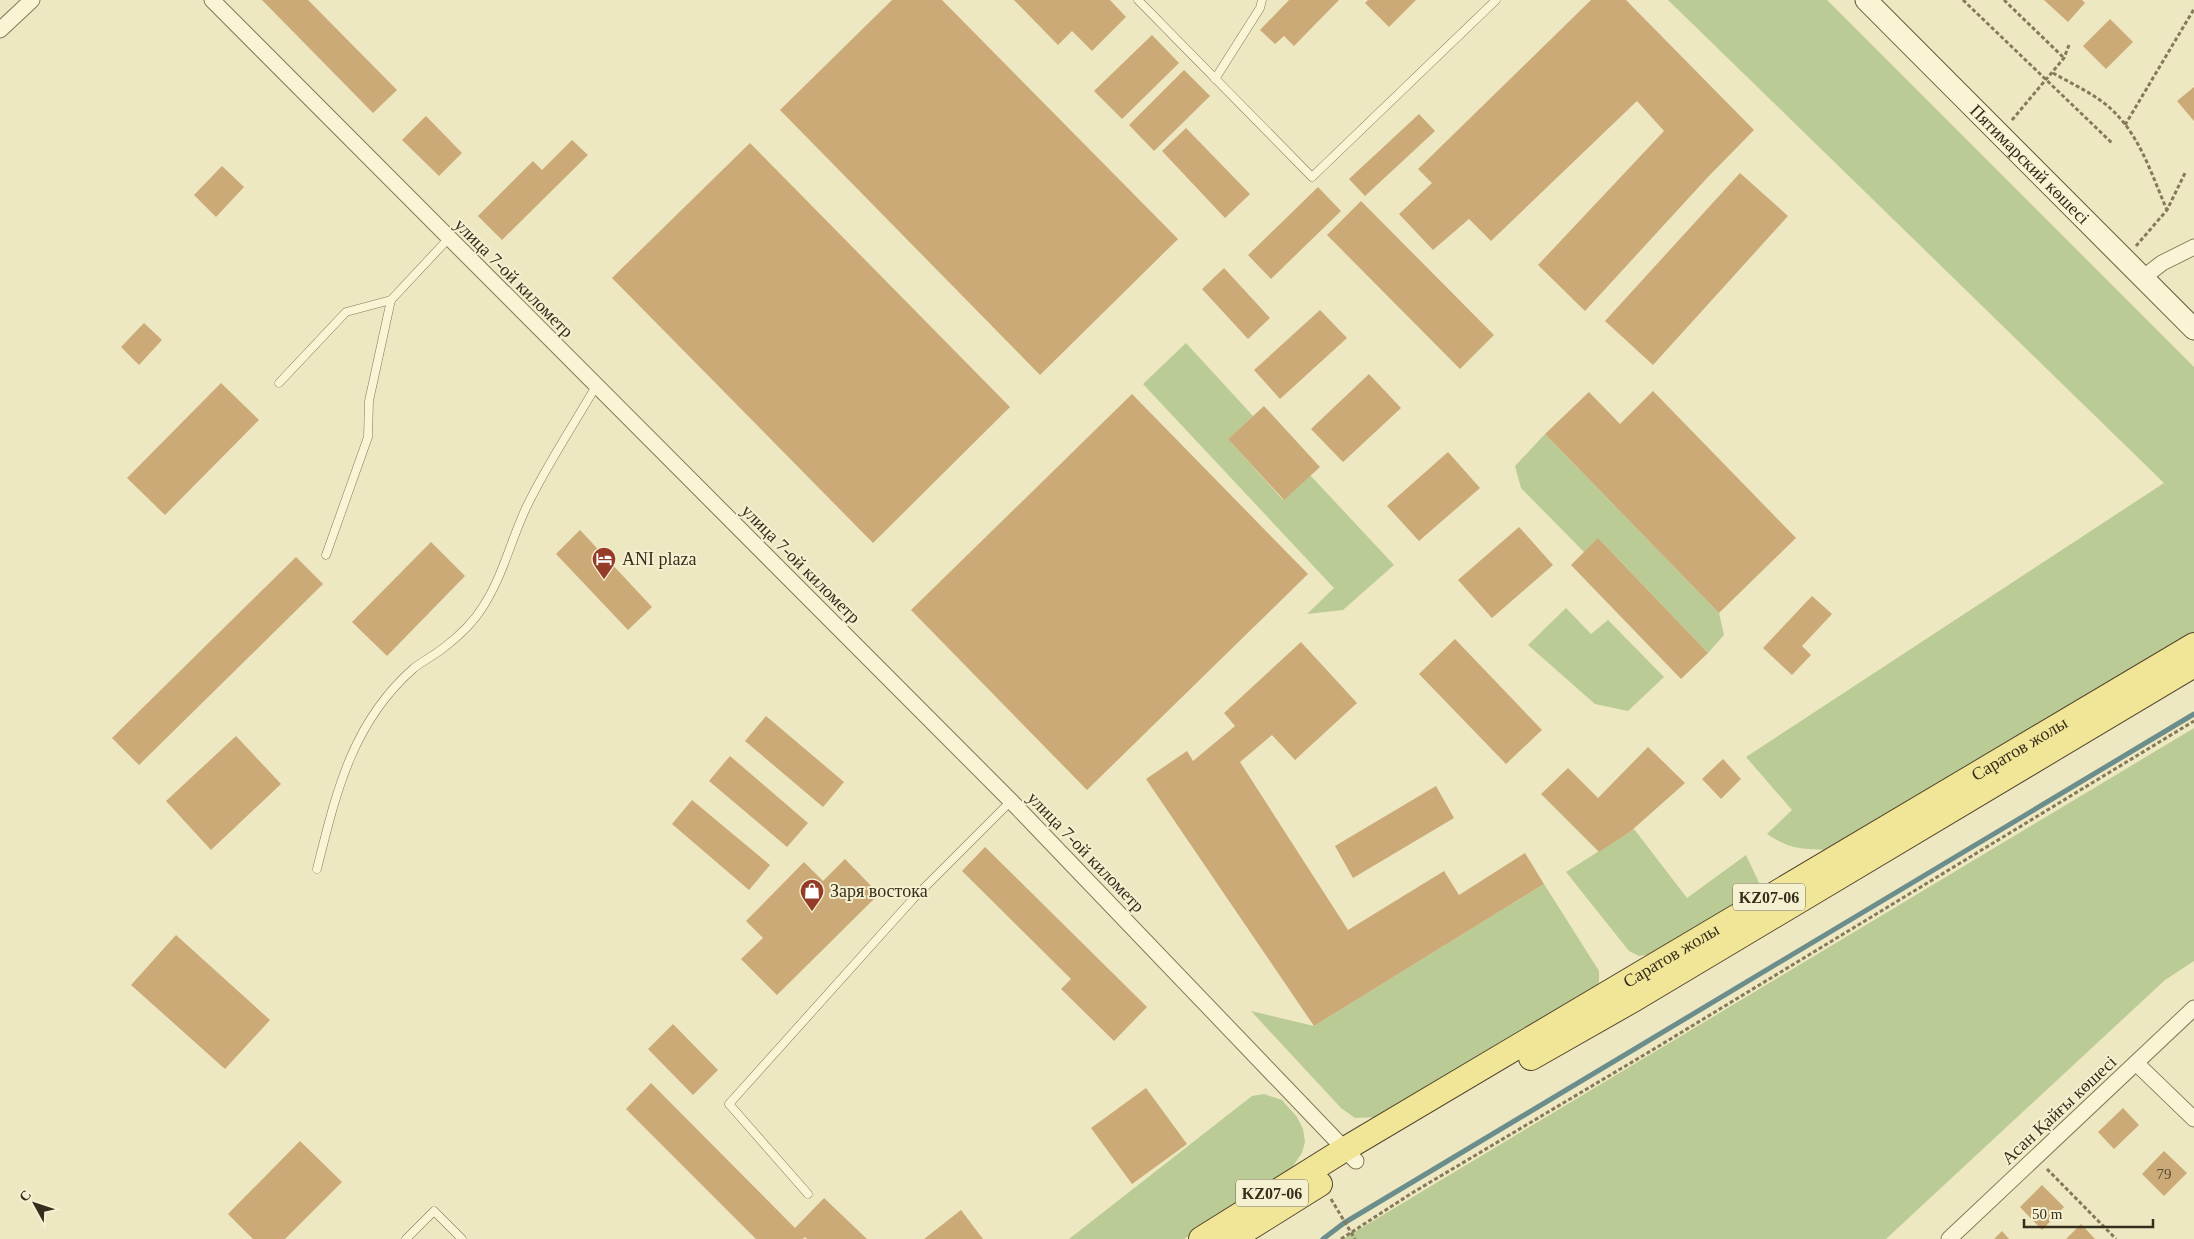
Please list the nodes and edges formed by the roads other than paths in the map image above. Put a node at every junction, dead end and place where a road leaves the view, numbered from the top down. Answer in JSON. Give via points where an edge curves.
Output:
{"nodes":[{"id":1,"x":32,"y":0,"type":"edge"},
{"id":2,"x":212,"y":0,"type":"edge"},
{"id":3,"x":1138,"y":0,"type":"edge"},
{"id":4,"x":1262,"y":0,"type":"edge"},
{"id":5,"x":1496,"y":0,"type":"edge"},
{"id":6,"x":1866,"y":0,"type":"edge"},
{"id":7,"x":0,"y":30,"type":"edge"},
{"id":8,"x":1216,"y":79,"type":"junction"},
{"id":9,"x":449,"y":238,"type":"junction"},
{"id":10,"x":2194,"y":247,"type":"edge"},
{"id":11,"x":2144,"y":277,"type":"junction"},
{"id":12,"x":391,"y":300,"type":"junction"},
{"id":13,"x":2194,"y":328,"type":"edge"},
{"id":14,"x":279,"y":383,"type":"dead end"},
{"id":15,"x":596,"y":386,"type":"junction"},
{"id":16,"x":326,"y":555,"type":"dead end"},
{"id":17,"x":2194,"y":645,"type":"edge"},
{"id":18,"x":2194,"y":665,"type":"edge"},
{"id":19,"x":1011,"y":801,"type":"junction"},
{"id":20,"x":317,"y":869,"type":"dead end"},
{"id":21,"x":1629,"y":992,"type":"junction"},
{"id":22,"x":2194,"y":1008,"type":"edge"},
{"id":23,"x":2136,"y":1063,"type":"junction"},
{"id":24,"x":2194,"y":1119,"type":"edge"},
{"id":25,"x":1351,"y":1155,"type":"junction"},
{"id":26,"x":808,"y":1194,"type":"dead end"},
{"id":27,"x":406,"y":1239,"type":"edge"},
{"id":28,"x":462,"y":1239,"type":"edge"},
{"id":29,"x":1201,"y":1239,"type":"edge"},
{"id":30,"x":1232,"y":1239,"type":"edge"},
{"id":31,"x":1949,"y":1239,"type":"edge"}],
"edges":[{"from":1,"to":7,"type":"street"},
{"from":2,"to":9,"type":"street","name":"улица 7-ой километр"},
{"from":3,"to":8,"type":"lane"},
{"from":4,"to":8,"type":"lane"},
{"from":5,"to":8,"type":"lane","via":[[1312,177]]},
{"from":6,"to":11,"type":"main road","name":"Пятимарский көшесі"},
{"from":9,"to":12,"type":"lane"},
{"from":9,"to":15,"type":"street","name":"улица 7-ой километр"},
{"from":10,"to":11,"type":"street","via":[[2162,263]]},
{"from":11,"to":13,"type":"main road","name":"Пятимарский көшесі"},
{"from":12,"to":14,"type":"lane","via":[[346,312]]},
{"from":12,"to":16,"type":"lane","via":[[369,401],[368,436]]},
{"from":15,"to":19,"type":"street","name":"улица 7-ой километр"},
{"from":15,"to":20,"type":"lane","via":[[526,508],[510,553],[484,606],[465,629],[415,668],[372,714],[358,738],[336,795]]},
{"from":17,"to":21,"type":"main road","name":"Саратов жолы","number":"KZ07-06"},
{"from":18,"to":21,"type":"main road","name":"Саратов жолы","number":"KZ07-06"},
{"from":19,"to":25,"type":"street","name":"улица 7-ой километр"},
{"from":19,"to":26,"type":"lane","via":[[913,899],[729,1104]]},
{"from":21,"to":25,"type":"main road","name":"Саратов жолы","number":"KZ07-06"},
{"from":22,"to":23,"type":"street","name":"Асан Қайғы көшесі"},
{"from":23,"to":24,"type":"street"},
{"from":23,"to":31,"type":"street","name":"Асан Қайғы көшесі"},
{"from":25,"to":29,"type":"main road","name":"Саратов жолы","number":"KZ07-06"},
{"from":25,"to":30,"type":"main road","name":"Саратов жолы","number":"KZ07-06"},
{"from":27,"to":28,"type":"lane","via":[[434,1211]]}]}
